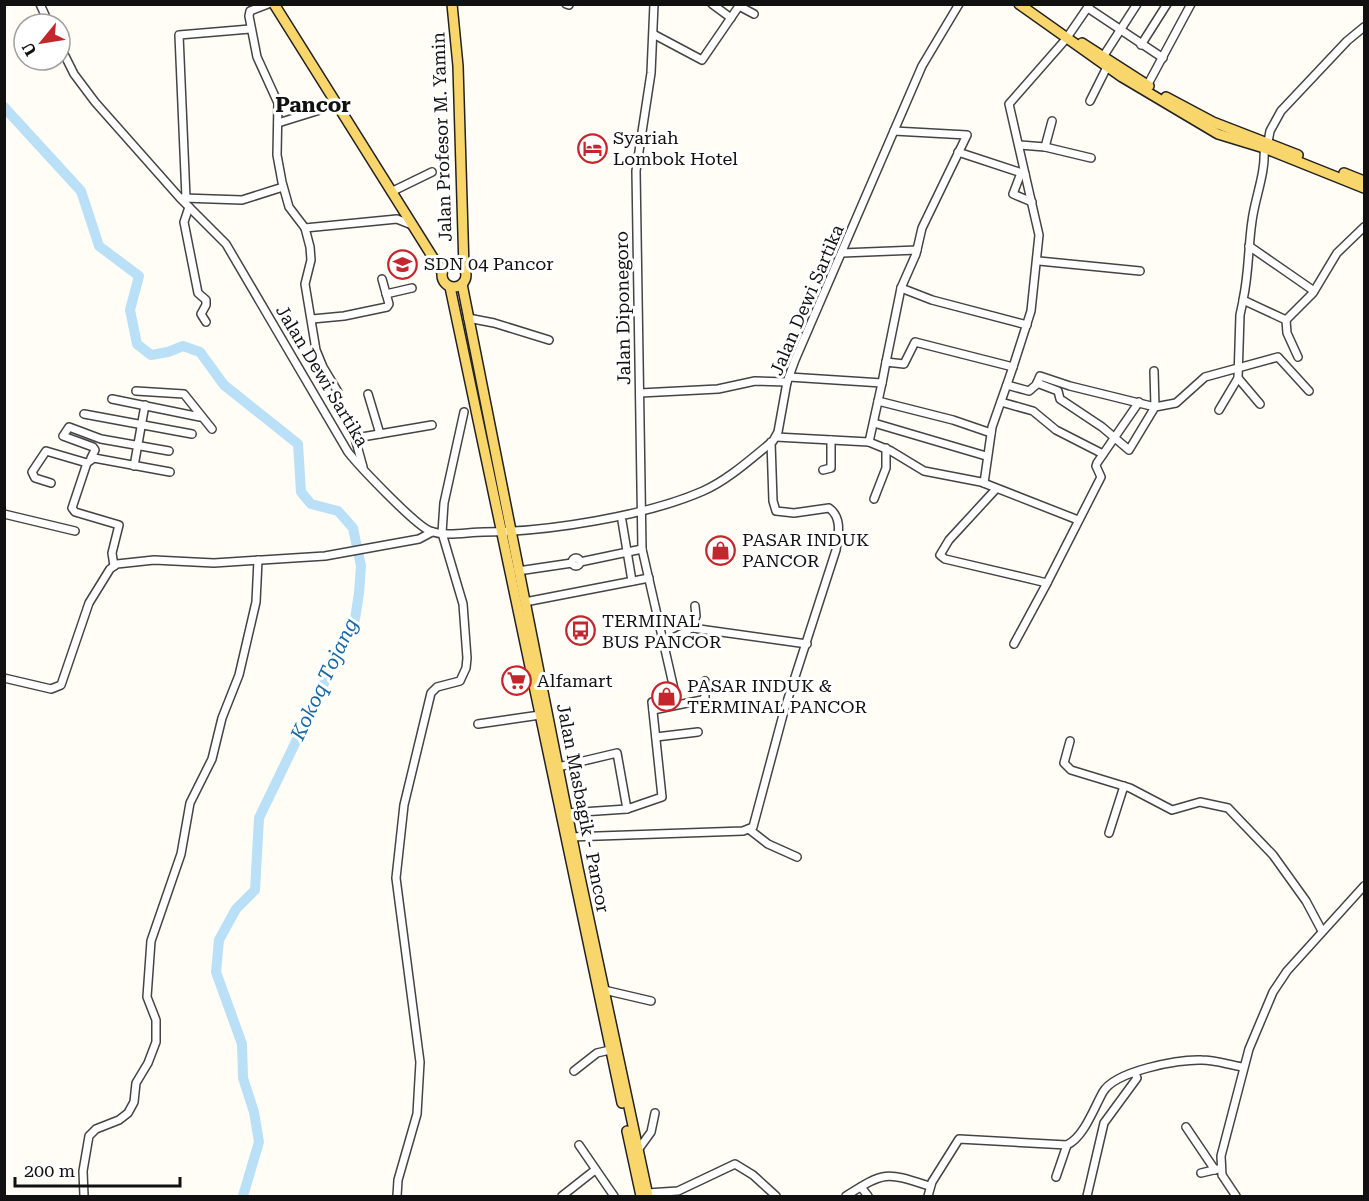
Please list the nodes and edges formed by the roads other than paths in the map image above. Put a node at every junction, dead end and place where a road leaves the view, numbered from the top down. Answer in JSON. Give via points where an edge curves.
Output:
{"nodes":[{"id":1,"x":268,"y":4,"type":"edge"},
{"id":2,"x":274,"y":4,"type":"edge"},
{"id":3,"x":452,"y":4,"type":"edge"},
{"id":4,"x":654,"y":4,"type":"edge"},
{"id":5,"x":712,"y":4,"type":"edge"},
{"id":6,"x":959,"y":4,"type":"edge"},
{"id":7,"x":1019,"y":4,"type":"edge"},
{"id":8,"x":1029,"y":4,"type":"edge"},
{"id":9,"x":1137,"y":4,"type":"edge"},
{"id":10,"x":1167,"y":4,"type":"edge"},
{"id":11,"x":1191,"y":4,"type":"edge"},
{"id":12,"x":1089,"y":7,"type":"edge"},
{"id":13,"x":754,"y":14,"type":"dead end"},
{"id":14,"x":731,"y":18,"type":"junction"},
{"id":15,"x":1365,"y":27,"type":"edge"},
{"id":16,"x":250,"y":29,"type":"junction"},
{"id":17,"x":1119,"y":30,"type":"junction"},
{"id":18,"x":655,"y":35,"type":"junction"},
{"id":19,"x":1068,"y":37,"type":"junction"},
{"id":20,"x":1141,"y":45,"type":"junction"},
{"id":21,"x":1163,"y":58,"type":"junction"},
{"id":22,"x":1104,"y":62,"type":"junction"},
{"id":23,"x":72,"y":70,"type":"edge"},
{"id":24,"x":1147,"y":86,"type":"junction"},
{"id":25,"x":1090,"y":101,"type":"dead end"},
{"id":26,"x":336,"y":105,"type":"junction"},
{"id":27,"x":1190,"y":114,"type":"junction"},
{"id":28,"x":1052,"y":121,"type":"dead end"},
{"id":29,"x":278,"y":123,"type":"junction"},
{"id":30,"x":894,"y":131,"type":"junction"},
{"id":31,"x":1020,"y":145,"type":"junction"},
{"id":32,"x":1266,"y":145,"type":"junction"},
{"id":33,"x":1045,"y":147,"type":"junction"},
{"id":34,"x":958,"y":152,"type":"junction"},
{"id":35,"x":1091,"y":158,"type":"dead end"},
{"id":36,"x":432,"y":172,"type":"dead end"},
{"id":37,"x":1023,"y":173,"type":"junction"},
{"id":38,"x":1365,"y":181,"type":"edge"},
{"id":39,"x":283,"y":187,"type":"junction"},
{"id":40,"x":1365,"y":188,"type":"edge"},
{"id":41,"x":391,"y":192,"type":"junction"},
{"id":42,"x":183,"y":198,"type":"junction"},
{"id":43,"x":1032,"y":202,"type":"junction"},
{"id":44,"x":189,"y":207,"type":"junction"},
{"id":45,"x":412,"y":225,"type":"junction"},
{"id":46,"x":1365,"y":227,"type":"edge"},
{"id":47,"x":305,"y":228,"type":"junction"},
{"id":48,"x":1249,"y":246,"type":"junction"},
{"id":49,"x":917,"y":250,"type":"junction"},
{"id":50,"x":842,"y":253,"type":"junction"},
{"id":51,"x":1039,"y":261,"type":"junction"},
{"id":52,"x":464,"y":268,"type":"junction"},
{"id":53,"x":1140,"y":271,"type":"dead end"},
{"id":54,"x":442,"y":272,"type":"junction"},
{"id":55,"x":382,"y":279,"type":"dead end"},
{"id":56,"x":462,"y":284,"type":"junction"},
{"id":57,"x":450,"y":287,"type":"junction"},
{"id":58,"x":412,"y":288,"type":"dead end"},
{"id":59,"x":901,"y":288,"type":"junction"},
{"id":60,"x":1314,"y":291,"type":"junction"},
{"id":61,"x":386,"y":294,"type":"junction"},
{"id":62,"x":1243,"y":301,"type":"junction"},
{"id":63,"x":468,"y":318,"type":"junction"},
{"id":64,"x":312,"y":319,"type":"junction"},
{"id":65,"x":1287,"y":320,"type":"junction"},
{"id":66,"x":206,"y":322,"type":"dead end"},
{"id":67,"x":1027,"y":325,"type":"junction"},
{"id":68,"x":549,"y":340,"type":"dead end"},
{"id":69,"x":1298,"y":357,"type":"dead end"},
{"id":70,"x":886,"y":362,"type":"junction"},
{"id":71,"x":1239,"y":366,"type":"junction"},
{"id":72,"x":1013,"y":367,"type":"junction"},
{"id":73,"x":1154,"y":371,"type":"dead end"},
{"id":74,"x":1238,"y":378,"type":"junction"},
{"id":75,"x":788,"y":380,"type":"junction"},
{"id":76,"x":882,"y":383,"type":"junction"},
{"id":77,"x":1037,"y":383,"type":"junction"},
{"id":78,"x":1007,"y":386,"type":"junction"},
{"id":79,"x":136,"y":391,"type":"dead end"},
{"id":80,"x":1309,"y":391,"type":"dead end"},
{"id":81,"x":640,"y":393,"type":"junction"},
{"id":82,"x":368,"y":394,"type":"dead end"},
{"id":83,"x":112,"y":399,"type":"dead end"},
{"id":84,"x":878,"y":401,"type":"junction"},
{"id":85,"x":1001,"y":402,"type":"junction"},
{"id":86,"x":1139,"y":402,"type":"junction"},
{"id":87,"x":1260,"y":404,"type":"dead end"},
{"id":88,"x":145,"y":405,"type":"junction"},
{"id":89,"x":1155,"y":407,"type":"junction"},
{"id":90,"x":1219,"y":410,"type":"dead end"},
{"id":91,"x":464,"y":412,"type":"dead end"},
{"id":92,"x":84,"y":414,"type":"dead end"},
{"id":93,"x":200,"y":417,"type":"junction"},
{"id":94,"x":874,"y":423,"type":"junction"},
{"id":95,"x":141,"y":425,"type":"junction"},
{"id":96,"x":432,"y":425,"type":"dead end"},
{"id":97,"x":212,"y":429,"type":"dead end"},
{"id":98,"x":991,"y":433,"type":"junction"},
{"id":99,"x":192,"y":434,"type":"dead end"},
{"id":100,"x":380,"y":434,"type":"junction"},
{"id":101,"x":356,"y":438,"type":"junction"},
{"id":102,"x":1115,"y":438,"type":"junction"},
{"id":103,"x":774,"y":440,"type":"junction"},
{"id":104,"x":831,"y":440,"type":"junction"},
{"id":105,"x":869,"y":442,"type":"junction"},
{"id":106,"x":137,"y":445,"type":"junction"},
{"id":107,"x":886,"y":448,"type":"junction"},
{"id":108,"x":169,"y":451,"type":"dead end"},
{"id":109,"x":1103,"y":454,"type":"junction"},
{"id":110,"x":986,"y":456,"type":"junction"},
{"id":111,"x":89,"y":461,"type":"junction"},
{"id":112,"x":134,"y":466,"type":"junction"},
{"id":113,"x":363,"y":470,"type":"junction"},
{"id":114,"x":823,"y":470,"type":"dead end"},
{"id":115,"x":170,"y":472,"type":"dead end"},
{"id":116,"x":51,"y":483,"type":"dead end"},
{"id":117,"x":984,"y":483,"type":"junction"},
{"id":118,"x":996,"y":489,"type":"junction"},
{"id":119,"x":874,"y":499,"type":"dead end"},
{"id":120,"x":643,"y":510,"type":"junction"},
{"id":121,"x":4,"y":514,"type":"edge"},
{"id":122,"x":1078,"y":520,"type":"junction"},
{"id":123,"x":622,"y":521,"type":"dead end"},
{"id":124,"x":75,"y":531,"type":"dead end"},
{"id":125,"x":432,"y":532,"type":"junction"},
{"id":126,"x":442,"y":533,"type":"junction"},
{"id":127,"x":507,"y":533,"type":"junction"},
{"id":128,"x":642,"y":549,"type":"junction"},
{"id":129,"x":628,"y":552,"type":"junction"},
{"id":130,"x":258,"y":560,"type":"junction"},
{"id":131,"x":114,"y":566,"type":"junction"},
{"id":132,"x":518,"y":571,"type":"junction"},
{"id":133,"x":649,"y":578,"type":"junction"},
{"id":134,"x":632,"y":581,"type":"junction"},
{"id":135,"x":1047,"y":583,"type":"junction"},
{"id":136,"x":525,"y":602,"type":"junction"},
{"id":137,"x":695,"y":606,"type":"dead end"},
{"id":138,"x":692,"y":628,"type":"junction"},
{"id":139,"x":663,"y":644,"type":"junction"},
{"id":140,"x":807,"y":644,"type":"junction"},
{"id":141,"x":1014,"y":644,"type":"dead end"},
{"id":142,"x":4,"y":678,"type":"edge"},
{"id":143,"x":705,"y":681,"type":"dead end"},
{"id":144,"x":653,"y":710,"type":"junction"},
{"id":145,"x":540,"y":715,"type":"junction"},
{"id":146,"x":478,"y":724,"type":"dead end"},
{"id":147,"x":698,"y":732,"type":"dead end"},
{"id":148,"x":656,"y":737,"type":"junction"},
{"id":149,"x":1070,"y":741,"type":"dead end"},
{"id":150,"x":558,"y":767,"type":"junction"},
{"id":151,"x":1124,"y":786,"type":"junction"},
{"id":152,"x":627,"y":808,"type":"junction"},
{"id":153,"x":567,"y":813,"type":"junction"},
{"id":154,"x":750,"y":830,"type":"junction"},
{"id":155,"x":1109,"y":833,"type":"dead end"},
{"id":156,"x":568,"y":837,"type":"junction"},
{"id":157,"x":796,"y":857,"type":"dead end"},
{"id":158,"x":1365,"y":886,"type":"edge"},
{"id":159,"x":1358,"y":892,"type":"junction"},
{"id":160,"x":1365,"y":897,"type":"edge"},
{"id":161,"x":1322,"y":931,"type":"junction"},
{"id":162,"x":593,"y":955,"type":"junction"},
{"id":163,"x":604,"y":990,"type":"junction"},
{"id":164,"x":651,"y":1001,"type":"dead end"},
{"id":165,"x":613,"y":1050,"type":"junction"},
{"id":166,"x":1243,"y":1067,"type":"junction"},
{"id":167,"x":574,"y":1071,"type":"dead end"},
{"id":168,"x":1135,"y":1073,"type":"junction"},
{"id":169,"x":656,"y":1113,"type":"dead end"},
{"id":170,"x":1186,"y":1127,"type":"dead end"},
{"id":171,"x":579,"y":1145,"type":"dead end"},
{"id":172,"x":1067,"y":1145,"type":"junction"},
{"id":173,"x":638,"y":1150,"type":"junction"},
{"id":174,"x":1218,"y":1169,"type":"junction"},
{"id":175,"x":595,"y":1170,"type":"junction"},
{"id":176,"x":1201,"y":1173,"type":"dead end"},
{"id":177,"x":1056,"y":1177,"type":"dead end"},
{"id":178,"x":929,"y":1186,"type":"junction"},
{"id":179,"x":861,"y":1187,"type":"junction"},
{"id":180,"x":643,"y":1196,"type":"edge"},
{"id":181,"x":84,"y":1197,"type":"edge"},
{"id":182,"x":397,"y":1197,"type":"edge"},
{"id":183,"x":562,"y":1197,"type":"edge"},
{"id":184,"x":614,"y":1197,"type":"edge"},
{"id":185,"x":776,"y":1197,"type":"edge"},
{"id":186,"x":846,"y":1197,"type":"edge"},
{"id":187,"x":868,"y":1197,"type":"edge"},
{"id":188,"x":928,"y":1197,"type":"edge"},
{"id":189,"x":1087,"y":1197,"type":"edge"},
{"id":190,"x":1236,"y":1197,"type":"edge"}],
"edges":[{"from":1,"to":16,"type":"street","via":[[249,12]]},
{"from":2,"to":26,"type":"main road"},
{"from":3,"to":52,"type":"main road","name":"Jalan Profesor M. Yamin","via":[[459,66]]},
{"from":4,"to":18,"type":"street","name":"Jalan Diponegoro"},
{"from":5,"to":14,"type":"street"},
{"from":6,"to":30,"type":"street","name":"Jalan Dewi Sartika","via":[[929,52]]},
{"from":7,"to":19,"type":"main road"},
{"from":8,"to":19,"type":"main road"},
{"from":9,"to":17,"type":"street"},
{"from":10,"to":20,"type":"street"},
{"from":11,"to":21,"type":"street"},
{"from":12,"to":17,"type":"street"},
{"from":12,"to":19,"type":"street"},
{"from":13,"to":14,"type":"street","via":[[740,6]]},
{"from":14,"to":18,"type":"street","via":[[702,60]]},
{"from":15,"to":32,"type":"street","via":[[1281,111]]},
{"from":16,"to":29,"type":"street","via":[[259,62],[277,99]]},
{"from":16,"to":42,"type":"street","via":[[179,35]]},
{"from":17,"to":20,"type":"street"},
{"from":17,"to":22,"type":"street"},
{"from":18,"to":81,"type":"street","name":"Jalan Diponegoro","via":[[637,162]]},
{"from":19,"to":22,"type":"main road"},
{"from":19,"to":31,"type":"street","via":[[1009,104]]},
{"from":20,"to":21,"type":"street"},
{"from":21,"to":24,"type":"street"},
{"from":22,"to":24,"type":"main road"},
{"from":22,"to":25,"type":"street"},
{"from":22,"to":27,"type":"main road"},
{"from":23,"to":42,"type":"street","name":"Jalan Dewi Sartika","via":[[91,97]]},
{"from":24,"to":27,"type":"main road"},
{"from":26,"to":29,"type":"street"},
{"from":26,"to":41,"type":"main road"},
{"from":27,"to":32,"type":"main road","via":[[1226,132]]},
{"from":28,"to":33,"type":"street"},
{"from":29,"to":39,"type":"street","via":[[277,155]]},
{"from":30,"to":34,"type":"street","via":[[967,135]]},
{"from":30,"to":50,"type":"street","name":"Jalan Dewi Sartika"},
{"from":31,"to":33,"type":"street"},
{"from":31,"to":37,"type":"street"},
{"from":32,"to":38,"type":"main road"},
{"from":32,"to":40,"type":"main road"},
{"from":32,"to":48,"type":"street"},
{"from":33,"to":35,"type":"street"},
{"from":34,"to":37,"type":"street"},
{"from":34,"to":49,"type":"street","via":[[922,228]]},
{"from":36,"to":41,"type":"street"},
{"from":37,"to":43,"type":"street"},
{"from":37,"to":43,"type":"street","via":[[1013,194]]},
{"from":39,"to":42,"type":"street","via":[[249,199]]},
{"from":39,"to":47,"type":"street","via":[[290,207]]},
{"from":41,"to":45,"type":"main road"},
{"from":42,"to":44,"type":"street","name":"Jalan Dewi Sartika"},
{"from":43,"to":51,"type":"street","via":[[1040,235]]},
{"from":44,"to":66,"type":"street","via":[[184,213],[184,224],[198,293],[206,300],[201,314]]},
{"from":44,"to":113,"type":"street","name":"Jalan Dewi Sartika","via":[[230,249],[348,452]]},
{"from":45,"to":47,"type":"street","via":[[397,219]]},
{"from":45,"to":54,"type":"main road"},
{"from":46,"to":60,"type":"street","via":[[1333,259]]},
{"from":47,"to":64,"type":"street","via":[[311,257],[305,284]]},
{"from":48,"to":60,"type":"street"},
{"from":48,"to":62,"type":"street","via":[[1250,270]]},
{"from":49,"to":50,"type":"street"},
{"from":49,"to":59,"type":"street"},
{"from":50,"to":75,"type":"street","name":"Jalan Dewi Sartika"},
{"from":51,"to":53,"type":"street"},
{"from":51,"to":67,"type":"street"},
{"from":52,"to":54,"type":"main road","via":[[452,263]]},
{"from":52,"to":56,"type":"main road"},
{"from":54,"to":57,"type":"main road","via":[[443,281]]},
{"from":55,"to":61,"type":"street"},
{"from":56,"to":57,"type":"main road"},
{"from":56,"to":63,"type":"main road","name":"Jalan Masbagik - Pancor"},
{"from":57,"to":127,"type":"main road","name":"Jalan Masbagik - Pancor"},
{"from":58,"to":61,"type":"street"},
{"from":59,"to":67,"type":"street"},
{"from":59,"to":70,"type":"street"},
{"from":60,"to":65,"type":"street"},
{"from":61,"to":64,"type":"street","via":[[387,307]]},
{"from":62,"to":65,"type":"street"},
{"from":62,"to":71,"type":"street"},
{"from":63,"to":68,"type":"street"},
{"from":63,"to":127,"type":"main road","name":"Jalan Masbagik - Pancor"},
{"from":64,"to":101,"type":"street","via":[[320,363],[336,389],[338,402]]},
{"from":65,"to":69,"type":"street","via":[[1287,333]]},
{"from":67,"to":72,"type":"street"},
{"from":70,"to":72,"type":"street","via":[[904,364],[915,342]]},
{"from":70,"to":76,"type":"street"},
{"from":71,"to":74,"type":"street"},
{"from":71,"to":80,"type":"street","via":[[1279,357]]},
{"from":71,"to":89,"type":"street","via":[[1201,379],[1176,403]]},
{"from":72,"to":78,"type":"street"},
{"from":73,"to":89,"type":"street"},
{"from":74,"to":87,"type":"street"},
{"from":74,"to":90,"type":"street"},
{"from":75,"to":76,"type":"street"},
{"from":75,"to":81,"type":"street"},
{"from":75,"to":103,"type":"street","name":"Jalan Dewi Sartika"},
{"from":76,"to":84,"type":"street"},
{"from":77,"to":78,"type":"street","via":[[1029,391]]},
{"from":77,"to":86,"type":"street","via":[[1040,376]]},
{"from":77,"to":102,"type":"street","via":[[1058,391],[1060,399]]},
{"from":78,"to":85,"type":"street"},
{"from":79,"to":93,"type":"street","via":[[184,394]]},
{"from":81,"to":120,"type":"street","name":"Jalan Diponegoro"},
{"from":82,"to":100,"type":"street"},
{"from":83,"to":88,"type":"street"},
{"from":84,"to":94,"type":"street"},
{"from":84,"to":98,"type":"street"},
{"from":85,"to":98,"type":"street"},
{"from":85,"to":109,"type":"street","via":[[1033,411],[1064,435]]},
{"from":86,"to":89,"type":"street"},
{"from":86,"to":102,"type":"street"},
{"from":88,"to":93,"type":"street"},
{"from":88,"to":95,"type":"street"},
{"from":89,"to":102,"type":"street","via":[[1131,450]]},
{"from":91,"to":126,"type":"street","via":[[444,503]]},
{"from":92,"to":95,"type":"street"},
{"from":93,"to":97,"type":"street"},
{"from":94,"to":105,"type":"street"},
{"from":94,"to":110,"type":"street"},
{"from":95,"to":99,"type":"street"},
{"from":95,"to":106,"type":"street"},
{"from":96,"to":100,"type":"street"},
{"from":98,"to":110,"type":"street"},
{"from":100,"to":101,"type":"street"},
{"from":101,"to":113,"type":"street"},
{"from":102,"to":109,"type":"street"},
{"from":103,"to":104,"type":"street"},
{"from":103,"to":120,"type":"street","via":[[704,491]]},
{"from":103,"to":140,"type":"street","name":"Jalan Dewi Sartika","via":[[776,511],[794,513],[829,508],[838,519],[836,550]]},
{"from":104,"to":105,"type":"street"},
{"from":104,"to":114,"type":"street","via":[[831,468]]},
{"from":105,"to":107,"type":"street"},
{"from":106,"to":108,"type":"street"},
{"from":106,"to":111,"type":"street","via":[[101,439],[69,427],[63,436],[95,450]]},
{"from":106,"to":112,"type":"street"},
{"from":107,"to":117,"type":"street","via":[[924,471]]},
{"from":107,"to":119,"type":"street","via":[[886,468]]},
{"from":109,"to":122,"type":"street","via":[[1096,466],[1101,477]]},
{"from":110,"to":117,"type":"street"},
{"from":111,"to":112,"type":"street"},
{"from":111,"to":116,"type":"street","via":[[46,451],[32,472],[35,478]]},
{"from":111,"to":131,"type":"street","via":[[72,508],[75,513],[119,525],[112,553]]},
{"from":112,"to":115,"type":"street"},
{"from":113,"to":125,"type":"street","name":"Jalan Dewi Sartika"},
{"from":117,"to":118,"type":"street"},
{"from":118,"to":122,"type":"street"},
{"from":118,"to":135,"type":"street","via":[[940,556]]},
{"from":120,"to":127,"type":"street"},
{"from":120,"to":128,"type":"street","name":"Jalan Diponegoro"},
{"from":121,"to":124,"type":"street"},
{"from":122,"to":135,"type":"street"},
{"from":123,"to":129,"type":"street"},
{"from":125,"to":126,"type":"street"},
{"from":125,"to":130,"type":"street","via":[[419,539],[346,552]]},
{"from":126,"to":127,"type":"street"},
{"from":126,"to":182,"type":"street","via":[[463,604],[466,668],[460,681],[437,687],[431,693],[402,816],[396,893],[420,1062],[417,1114],[398,1180]]},
{"from":127,"to":132,"type":"main road","name":"Jalan Masbagik - Pancor"},
{"from":127,"to":145,"type":"main road","name":"Jalan Masbagik - Pancor"},
{"from":128,"to":129,"type":"street"},
{"from":128,"to":133,"type":"street","name":"Jalan Diponegoro"},
{"from":129,"to":132,"type":"street"},
{"from":129,"to":134,"type":"street"},
{"from":130,"to":131,"type":"street","via":[[130,561]]},
{"from":130,"to":181,"type":"street","via":[[256,602],[239,675],[222,718],[212,759],[190,803],[181,854],[151,941],[147,997],[156,1020],[156,1042],[135,1083],[134,1102],[128,1113],[90,1136],[83,1171]]},
{"from":131,"to":142,"type":"street","via":[[87,607],[61,686],[51,689]]},
{"from":132,"to":136,"type":"main road","name":"Jalan Masbagik - Pancor"},
{"from":133,"to":134,"type":"street"},
{"from":133,"to":139,"type":"street","name":"Jalan Diponegoro"},
{"from":134,"to":136,"type":"street"},
{"from":135,"to":141,"type":"street"},
{"from":136,"to":150,"type":"main road","name":"Jalan Masbagik - Pancor"},
{"from":137,"to":138,"type":"street"},
{"from":138,"to":139,"type":"street"},
{"from":138,"to":140,"type":"street"},
{"from":139,"to":144,"type":"street","name":"Jalan Diponegoro","via":[[674,689],[670,696],[653,701]]},
{"from":140,"to":154,"type":"street"},
{"from":143,"to":144,"type":"street","via":[[702,700]]},
{"from":144,"to":148,"type":"street"},
{"from":145,"to":146,"type":"street"},
{"from":145,"to":156,"type":"main road","name":"Jalan Masbagik - Pancor"},
{"from":147,"to":148,"type":"street"},
{"from":148,"to":152,"type":"street","via":[[662,797]]},
{"from":149,"to":151,"type":"street","via":[[1064,763],[1067,768]]},
{"from":150,"to":152,"type":"street","via":[[617,753]]},
{"from":150,"to":153,"type":"main road","name":"Jalan Masbagik - Pancor"},
{"from":151,"to":155,"type":"street"},
{"from":151,"to":161,"type":"street","via":[[1172,810],[1200,802],[1225,806],[1273,855]]},
{"from":152,"to":153,"type":"street"},
{"from":153,"to":156,"type":"main road","name":"Jalan Masbagik - Pancor"},
{"from":154,"to":156,"type":"street"},
{"from":154,"to":157,"type":"street"},
{"from":156,"to":162,"type":"main road","name":"Jalan Masbagik - Pancor"},
{"from":158,"to":159,"type":"street"},
{"from":159,"to":160,"type":"street"},
{"from":159,"to":161,"type":"street"},
{"from":161,"to":166,"type":"street","via":[[1273,992]]},
{"from":162,"to":163,"type":"main road","name":"Jalan Masbagik - Pancor"},
{"from":162,"to":165,"type":"main road","name":"Jalan Masbagik - Pancor"},
{"from":163,"to":164,"type":"street"},
{"from":163,"to":165,"type":"main road","name":"Jalan Masbagik - Pancor"},
{"from":165,"to":167,"type":"street","via":[[597,1053]]},
{"from":165,"to":173,"type":"main road","name":"Jalan Masbagik - Pancor"},
{"from":165,"to":180,"type":"main road","name":"Jalan Masbagik - Pancor"},
{"from":166,"to":168,"type":"street","via":[[1195,1060]]},
{"from":166,"to":174,"type":"street"},
{"from":168,"to":172,"type":"street","via":[[1107,1087],[1079,1137]]},
{"from":168,"to":189,"type":"street","via":[[1137,1078],[1104,1123]]},
{"from":169,"to":173,"type":"street","via":[[651,1132]]},
{"from":170,"to":174,"type":"street"},
{"from":171,"to":175,"type":"street"},
{"from":172,"to":177,"type":"street"},
{"from":172,"to":178,"type":"street","via":[[959,1138]]},
{"from":173,"to":180,"type":"main road","name":"Jalan Masbagik - Pancor"},
{"from":174,"to":176,"type":"street"},
{"from":174,"to":190,"type":"street"},
{"from":175,"to":183,"type":"street"},
{"from":175,"to":184,"type":"street"},
{"from":178,"to":179,"type":"street","via":[[886,1175]]},
{"from":178,"to":188,"type":"street"},
{"from":179,"to":186,"type":"street"},
{"from":179,"to":187,"type":"street"},
{"from":180,"to":185,"type":"street","via":[[678,1191],[735,1164]]}]}
